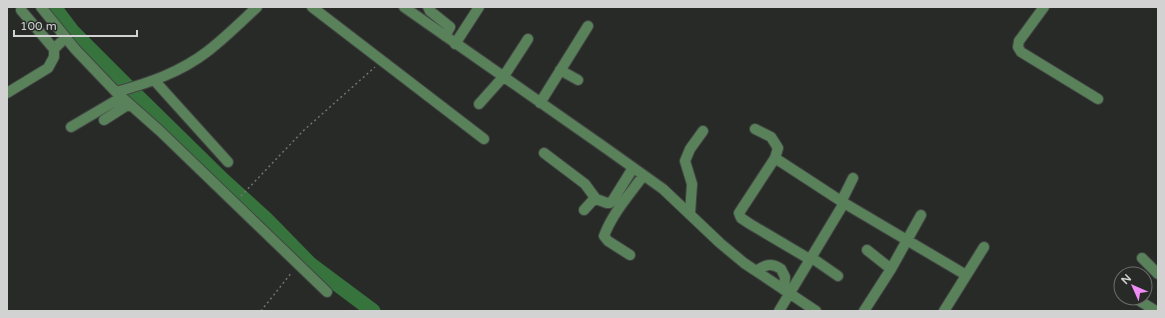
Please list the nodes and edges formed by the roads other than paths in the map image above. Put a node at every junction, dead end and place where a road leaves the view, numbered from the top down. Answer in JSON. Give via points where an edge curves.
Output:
{"nodes":[{"id":1,"x":41,"y":7,"type":"edge"},
{"id":2,"x":257,"y":7,"type":"edge"},
{"id":3,"x":312,"y":7,"type":"edge"},
{"id":4,"x":404,"y":7,"type":"edge"},
{"id":5,"x":428,"y":7,"type":"edge"},
{"id":6,"x":480,"y":7,"type":"edge"},
{"id":7,"x":1044,"y":7,"type":"edge"},
{"id":8,"x":21,"y":10,"type":"dead end"},
{"id":9,"x":588,"y":26,"type":"dead end"},
{"id":10,"x":445,"y":36,"type":"junction"},
{"id":11,"x":65,"y":38,"type":"junction"},
{"id":12,"x":528,"y":39,"type":"dead end"},
{"id":13,"x":456,"y":44,"type":"junction"},
{"id":14,"x":54,"y":49,"type":"junction"},
{"id":15,"x":560,"y":70,"type":"junction"},
{"id":16,"x":504,"y":76,"type":"junction"},
{"id":17,"x":154,"y":80,"type":"junction"},
{"id":18,"x":578,"y":80,"type":"dead end"},
{"id":19,"x":7,"y":93,"type":"edge"},
{"id":20,"x":122,"y":96,"type":"junction"},
{"id":21,"x":1098,"y":99,"type":"dead end"},
{"id":22,"x":540,"y":103,"type":"junction"},
{"id":23,"x":479,"y":104,"type":"dead end"},
{"id":24,"x":104,"y":120,"type":"dead end"},
{"id":25,"x":71,"y":127,"type":"dead end"},
{"id":26,"x":755,"y":129,"type":"dead end"},
{"id":27,"x":703,"y":130,"type":"dead end"},
{"id":28,"x":484,"y":139,"type":"dead end"},
{"id":29,"x":544,"y":153,"type":"dead end"},
{"id":30,"x":775,"y":158,"type":"junction"},
{"id":31,"x":228,"y":162,"type":"dead end"},
{"id":32,"x":633,"y":168,"type":"junction"},
{"id":33,"x":643,"y":176,"type":"junction"},
{"id":34,"x":853,"y":178,"type":"dead end"},
{"id":35,"x":595,"y":198,"type":"junction"},
{"id":36,"x":843,"y":202,"type":"junction"},
{"id":37,"x":584,"y":210,"type":"dead end"},
{"id":38,"x":690,"y":214,"type":"junction"},
{"id":39,"x":921,"y":215,"type":"dead end"},
{"id":40,"x":907,"y":240,"type":"junction"},
{"id":41,"x":984,"y":247,"type":"dead end"},
{"id":42,"x":867,"y":250,"type":"dead end"},
{"id":43,"x":630,"y":255,"type":"dead end"},
{"id":44,"x":1142,"y":258,"type":"dead end"},
{"id":45,"x":811,"y":259,"type":"junction"},
{"id":46,"x":891,"y":269,"type":"junction"},
{"id":47,"x":756,"y":271,"type":"junction"},
{"id":48,"x":1158,"y":274,"type":"edge"},
{"id":49,"x":966,"y":275,"type":"junction"},
{"id":50,"x":838,"y":276,"type":"dead end"},
{"id":51,"x":327,"y":292,"type":"dead end"},
{"id":52,"x":787,"y":292,"type":"junction"},
{"id":53,"x":779,"y":311,"type":"edge"},
{"id":54,"x":816,"y":311,"type":"edge"},
{"id":55,"x":864,"y":311,"type":"edge"},
{"id":56,"x":944,"y":311,"type":"edge"}],
"edges":[{"from":1,"to":11,"type":"street"},
{"from":2,"to":17,"type":"street","via":[[208,51]]},
{"from":3,"to":28,"type":"street"},
{"from":4,"to":10,"type":"street"},
{"from":5,"to":10,"type":"street","via":[[450,28]]},
{"from":6,"to":13,"type":"street"},
{"from":7,"to":21,"type":"street","via":[[1019,40],[1018,47],[1021,52]]},
{"from":8,"to":14,"type":"street"},
{"from":9,"to":15,"type":"street"},
{"from":10,"to":13,"type":"street"},
{"from":11,"to":14,"type":"street"},
{"from":11,"to":20,"type":"street"},
{"from":12,"to":16,"type":"street"},
{"from":13,"to":16,"type":"street"},
{"from":14,"to":19,"type":"street","via":[[54,56],[48,68]]},
{"from":15,"to":18,"type":"street"},
{"from":15,"to":22,"type":"street"},
{"from":16,"to":22,"type":"street"},
{"from":16,"to":23,"type":"street"},
{"from":17,"to":20,"type":"street"},
{"from":17,"to":31,"type":"street"},
{"from":20,"to":24,"type":"street"},
{"from":20,"to":25,"type":"street"},
{"from":20,"to":51,"type":"street"},
{"from":22,"to":32,"type":"street"},
{"from":26,"to":30,"type":"street","via":[[771,137],[776,143],[778,148]]},
{"from":27,"to":38,"type":"street","via":[[685,161],[692,184]]},
{"from":29,"to":35,"type":"street","via":[[585,184]]},
{"from":30,"to":36,"type":"street"},
{"from":30,"to":45,"type":"street","via":[[739,213],[741,218],[750,224]]},
{"from":32,"to":33,"type":"street"},
{"from":32,"to":35,"type":"street","via":[[610,203]]},
{"from":33,"to":38,"type":"street","via":[[663,189]]},
{"from":33,"to":43,"type":"street","via":[[615,214],[604,236],[608,242]]},
{"from":34,"to":36,"type":"street"},
{"from":35,"to":37,"type":"street"},
{"from":36,"to":40,"type":"street"},
{"from":36,"to":45,"type":"street"},
{"from":38,"to":47,"type":"street","via":[[720,243]]},
{"from":39,"to":40,"type":"street"},
{"from":40,"to":46,"type":"street"},
{"from":40,"to":49,"type":"street"},
{"from":41,"to":49,"type":"street"},
{"from":42,"to":46,"type":"street"},
{"from":44,"to":48,"type":"street"},
{"from":45,"to":50,"type":"street"},
{"from":45,"to":52,"type":"street"},
{"from":46,"to":55,"type":"street"},
{"from":47,"to":52,"type":"street"},
{"from":47,"to":52,"type":"street","via":[[770,264],[781,269]]},
{"from":49,"to":56,"type":"street"},
{"from":52,"to":53,"type":"street"},
{"from":52,"to":54,"type":"street"}]}
